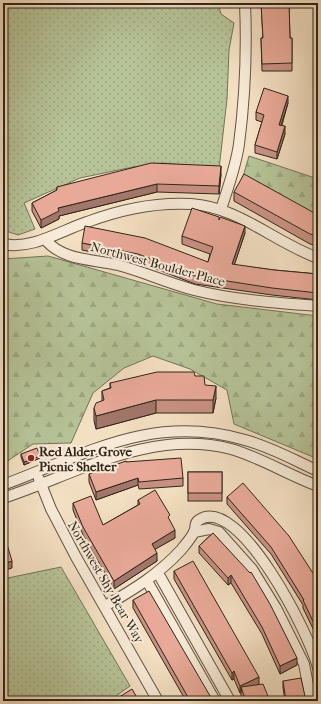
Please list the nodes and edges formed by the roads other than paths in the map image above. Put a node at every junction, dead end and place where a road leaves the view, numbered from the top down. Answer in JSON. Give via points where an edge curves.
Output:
{"nodes":[{"id":1,"x":245,"y":3,"type":"edge"},
{"id":2,"x":221,"y":209,"type":"junction"},
{"id":3,"x":45,"y":239,"type":"junction"},
{"id":4,"x":3,"y":244,"type":"edge"},
{"id":5,"x":318,"y":258,"type":"edge"},
{"id":6,"x":318,"y":306,"type":"edge"},
{"id":7,"x":318,"y":472,"type":"edge"},
{"id":8,"x":37,"y":473,"type":"junction"},
{"id":9,"x":42,"y":485,"type":"junction"},
{"id":10,"x":3,"y":486,"type":"edge"},
{"id":11,"x":318,"y":486,"type":"edge"},
{"id":12,"x":3,"y":498,"type":"edge"},
{"id":13,"x":194,"y":532,"type":"junction"},
{"id":14,"x":158,"y":573,"type":"junction"},
{"id":15,"x":147,"y":581,"type":"junction"},
{"id":16,"x":106,"y":606,"type":"junction"},
{"id":17,"x":318,"y":668,"type":"edge"},
{"id":18,"x":158,"y":701,"type":"edge"},
{"id":19,"x":215,"y":701,"type":"edge"},
{"id":20,"x":230,"y":701,"type":"edge"},
{"id":21,"x":311,"y":701,"type":"edge"}],
"edges":[{"from":1,"to":2,"type":"street","via":[[245,77],[239,144],[235,167]]},
{"from":2,"to":3,"type":"street","via":[[190,204],[148,206],[87,221]]},
{"from":2,"to":5,"type":"street"},
{"from":3,"to":4,"type":"street","via":[[17,246]]},
{"from":3,"to":6,"type":"street","name":"Northwest Boulder Place","via":[[52,247],[67,255],[131,269],[194,290]]},
{"from":7,"to":8,"type":"street","via":[[246,440],[214,433],[166,431],[113,442]]},
{"from":8,"to":9,"type":"street","name":"Northwest Shy Bear Way"},
{"from":8,"to":10,"type":"street"},
{"from":9,"to":11,"type":"street","via":[[117,455],[143,448],[190,444],[214,446],[256,457]]},
{"from":9,"to":12,"type":"street"},
{"from":9,"to":16,"type":"street","name":"Northwest Shy Bear Way","via":[[59,524]]},
{"from":13,"to":14,"type":"street","via":[[182,549]]},
{"from":13,"to":17,"type":"street","via":[[198,520],[210,516],[229,522],[245,539],[265,562],[285,594]]},
{"from":13,"to":21,"type":"street","via":[[209,529],[219,532],[252,569],[276,608],[304,664]]},
{"from":14,"to":15,"type":"street"},
{"from":14,"to":20,"type":"street"},
{"from":15,"to":16,"type":"street"},
{"from":15,"to":19,"type":"street"},
{"from":16,"to":18,"type":"street","name":"Northwest Shy Bear Way"}]}
